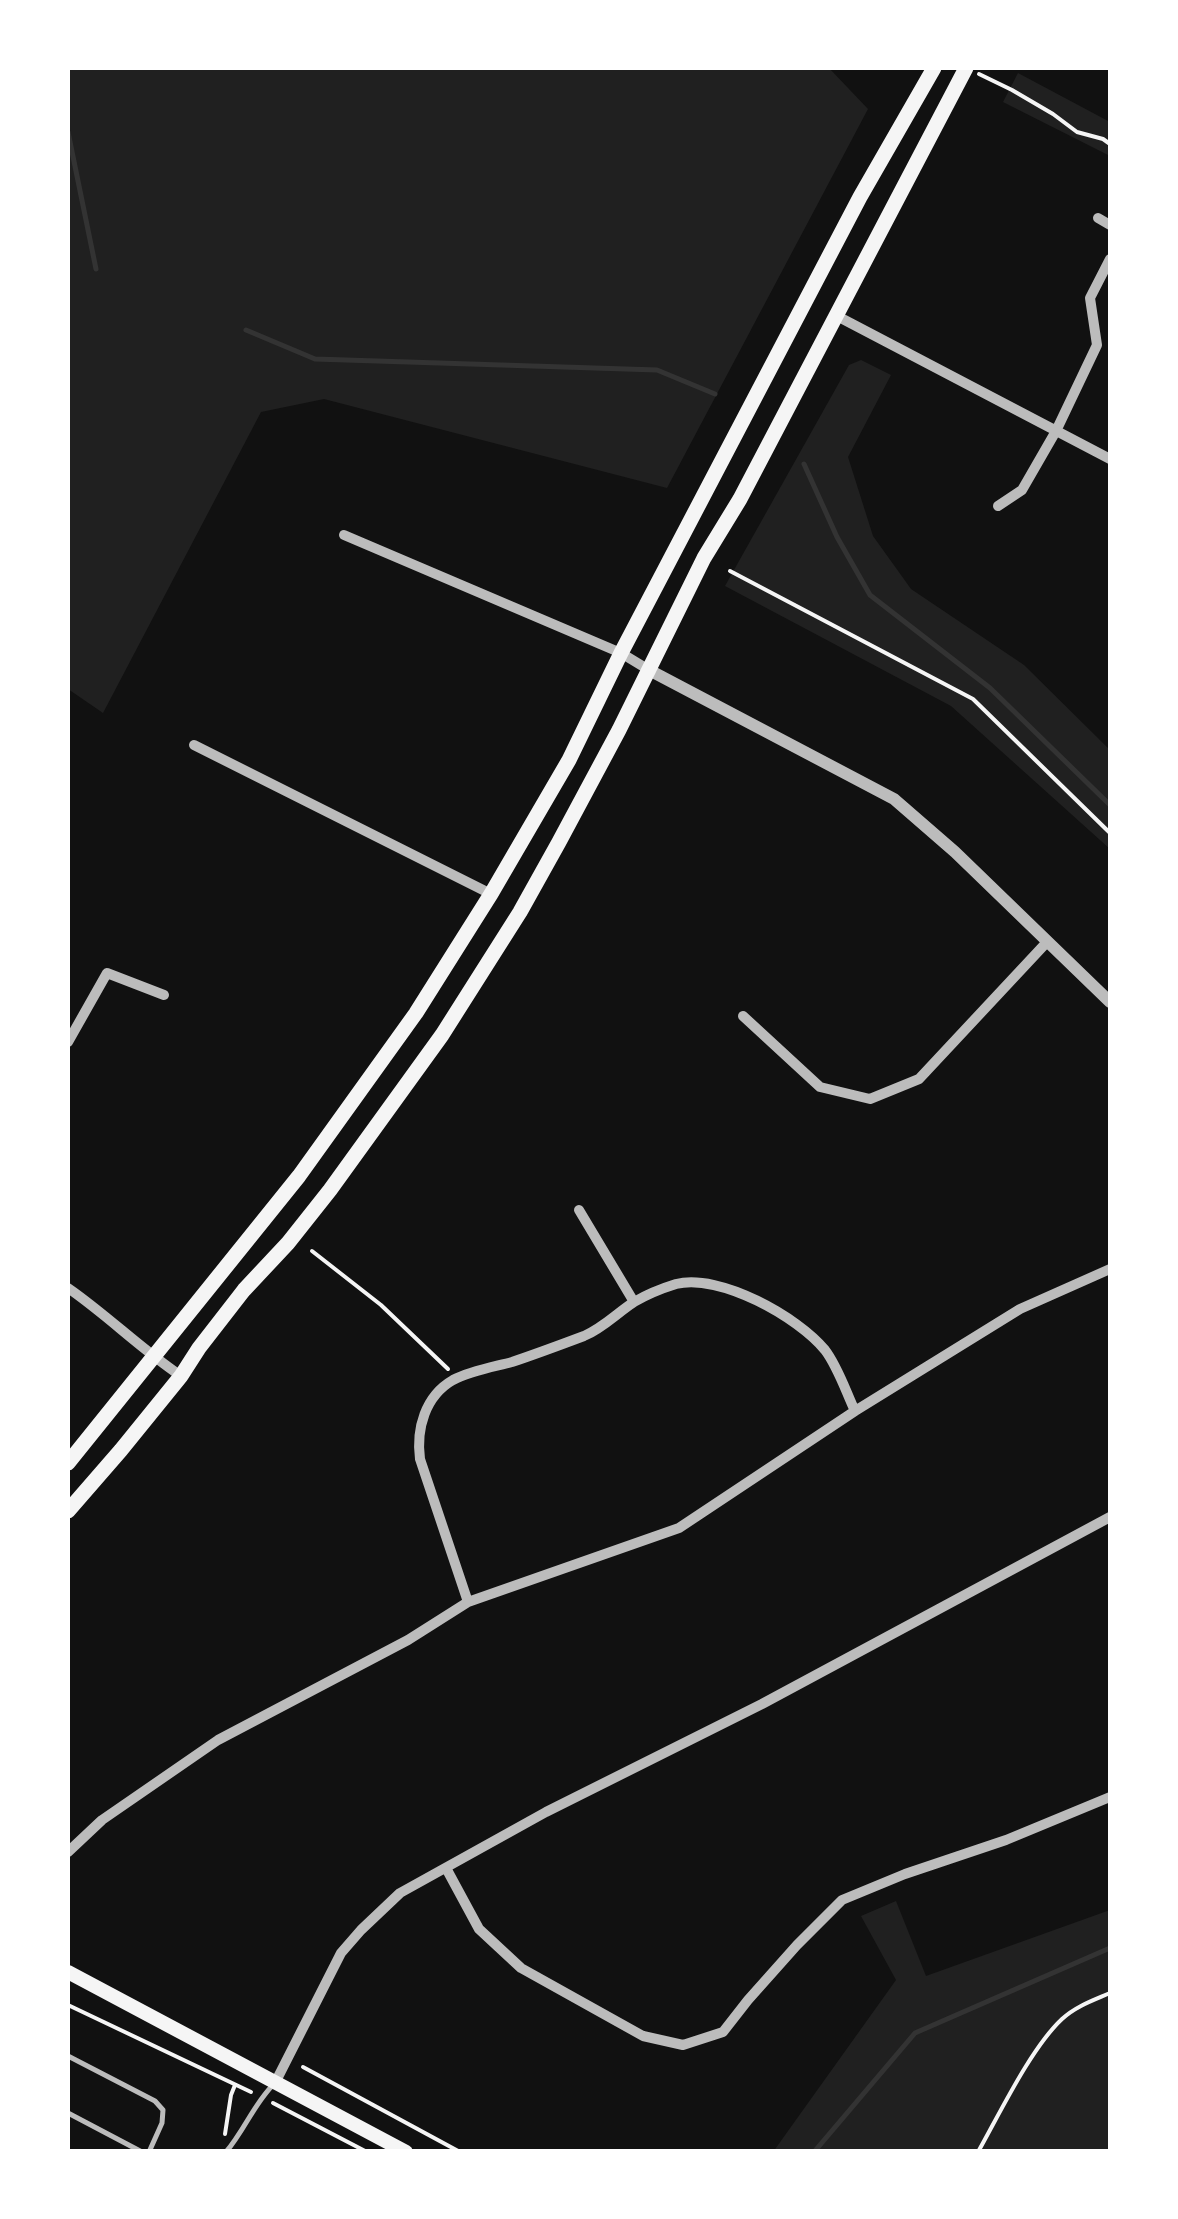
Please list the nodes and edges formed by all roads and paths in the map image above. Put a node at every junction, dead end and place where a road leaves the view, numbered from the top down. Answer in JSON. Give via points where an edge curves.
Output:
{"nodes":[{"id":1,"x":934,"y":68,"type":"edge"},
{"id":2,"x":966,"y":68,"type":"edge"},
{"id":3,"x":1110,"y":144,"type":"edge"},
{"id":4,"x":1098,"y":218,"type":"dead end"},
{"id":5,"x":1110,"y":225,"type":"edge"},
{"id":6,"x":1110,"y":260,"type":"edge"},
{"id":7,"x":837,"y":316,"type":"junction"},
{"id":8,"x":1056,"y":432,"type":"junction"},
{"id":9,"x":1110,"y":459,"type":"edge"},
{"id":10,"x":998,"y":506,"type":"dead end"},
{"id":11,"x":344,"y":535,"type":"dead end"},
{"id":12,"x":730,"y":571,"type":"dead end"},
{"id":13,"x":622,"y":653,"type":"junction"},
{"id":14,"x":649,"y":670,"type":"junction"},
{"id":15,"x":194,"y":744,"type":"dead end"},
{"id":16,"x":1110,"y":833,"type":"edge"},
{"id":17,"x":491,"y":894,"type":"junction"},
{"id":18,"x":1047,"y":942,"type":"junction"},
{"id":19,"x":164,"y":995,"type":"dead end"},
{"id":20,"x":1110,"y":1002,"type":"edge"},
{"id":21,"x":743,"y":1016,"type":"dead end"},
{"id":22,"x":68,"y":1042,"type":"edge"},
{"id":23,"x":580,"y":1210,"type":"dead end"},
{"id":24,"x":312,"y":1251,"type":"dead end"},
{"id":25,"x":1110,"y":1269,"type":"edge"},
{"id":26,"x":68,"y":1288,"type":"edge"},
{"id":27,"x":634,"y":1302,"type":"junction"},
{"id":28,"x":153,"y":1357,"type":"junction"},
{"id":29,"x":180,"y":1376,"type":"junction"},
{"id":30,"x":452,"y":1381,"type":"junction"},
{"id":31,"x":855,"y":1412,"type":"junction"},
{"id":32,"x":68,"y":1464,"type":"edge"},
{"id":33,"x":68,"y":1512,"type":"edge"},
{"id":34,"x":1110,"y":1517,"type":"edge"},
{"id":35,"x":468,"y":1602,"type":"junction"},
{"id":36,"x":1110,"y":1797,"type":"edge"},
{"id":37,"x":68,"y":1852,"type":"edge"},
{"id":38,"x":446,"y":1868,"type":"junction"},
{"id":39,"x":69,"y":1973,"type":"edge"},
{"id":40,"x":1110,"y":1993,"type":"edge"},
{"id":41,"x":68,"y":2004,"type":"edge"},
{"id":42,"x":68,"y":2056,"type":"edge"},
{"id":43,"x":303,"y":2067,"type":"dead end"},
{"id":44,"x":275,"y":2083,"type":"junction"},
{"id":45,"x":235,"y":2084,"type":"junction"},
{"id":46,"x":262,"y":2097,"type":"junction"},
{"id":47,"x":68,"y":2113,"type":"edge"},
{"id":48,"x":219,"y":2145,"type":"dead end"},
{"id":49,"x":145,"y":2152,"type":"edge"},
{"id":50,"x":226,"y":2152,"type":"edge"},
{"id":51,"x":367,"y":2152,"type":"edge"},
{"id":52,"x":406,"y":2152,"type":"edge"},
{"id":53,"x":460,"y":2152,"type":"edge"},
{"id":54,"x":978,"y":2152,"type":"edge"}],
"edges":[{"from":1,"to":13,"type":"main road"},
{"from":2,"to":3,"type":"path"},
{"from":2,"to":7,"type":"main road"},
{"from":4,"to":5,"type":"street"},
{"from":6,"to":8,"type":"street","via":[[1090,298],[1097,345]]},
{"from":7,"to":8,"type":"street"},
{"from":7,"to":14,"type":"main road"},
{"from":8,"to":9,"type":"street"},
{"from":8,"to":10,"type":"street","via":[[1022,490]]},
{"from":11,"to":13,"type":"street"},
{"from":12,"to":16,"type":"path","via":[[973,698]]},
{"from":13,"to":14,"type":"street"},
{"from":13,"to":17,"type":"main road"},
{"from":14,"to":18,"type":"street","via":[[894,800]]},
{"from":14,"to":29,"type":"main road","via":[[520,912],[442,1035],[362,1148]]},
{"from":15,"to":17,"type":"street"},
{"from":17,"to":28,"type":"main road","via":[[357,1097]]},
{"from":18,"to":20,"type":"street"},
{"from":18,"to":21,"type":"street","via":[[919,1079],[870,1098],[820,1087]]},
{"from":19,"to":22,"type":"street","via":[[107,973]]},
{"from":23,"to":27,"type":"street"},
{"from":24,"to":30,"type":"path","via":[[446,1366]]},
{"from":25,"to":31,"type":"street","via":[[1020,1309]]},
{"from":26,"to":28,"type":"street"},
{"from":27,"to":30,"type":"street","via":[[589,1334]]},
{"from":27,"to":31,"type":"street","via":[[678,1283],[739,1292],[787,1318],[828,1353]]},
{"from":28,"to":29,"type":"street"},
{"from":28,"to":32,"type":"main road"},
{"from":29,"to":33,"type":"main road"},
{"from":30,"to":35,"type":"street","via":[[428,1405],[418,1446]]},
{"from":31,"to":35,"type":"street","via":[[679,1528]]},
{"from":34,"to":38,"type":"street"},
{"from":35,"to":37,"type":"street","via":[[218,1740],[102,1820]]},
{"from":36,"to":38,"type":"street","via":[[842,1900],[723,2032],[684,2045],[644,2036],[521,1968],[479,1929]]},
{"from":38,"to":44,"type":"street","via":[[400,1893],[341,1953]]},
{"from":39,"to":44,"type":"main road"},
{"from":40,"to":54,"type":"path","via":[[1062,2018]]},
{"from":41,"to":45,"type":"path"},
{"from":42,"to":49,"type":"lane","via":[[155,2100],[162,2123]]},
{"from":43,"to":53,"type":"path"},
{"from":44,"to":46,"type":"lane"},
{"from":44,"to":52,"type":"main road"},
{"from":45,"to":46,"type":"path"},
{"from":45,"to":48,"type":"path"},
{"from":46,"to":50,"type":"lane"},
{"from":46,"to":51,"type":"path"},
{"from":47,"to":49,"type":"lane"}]}
